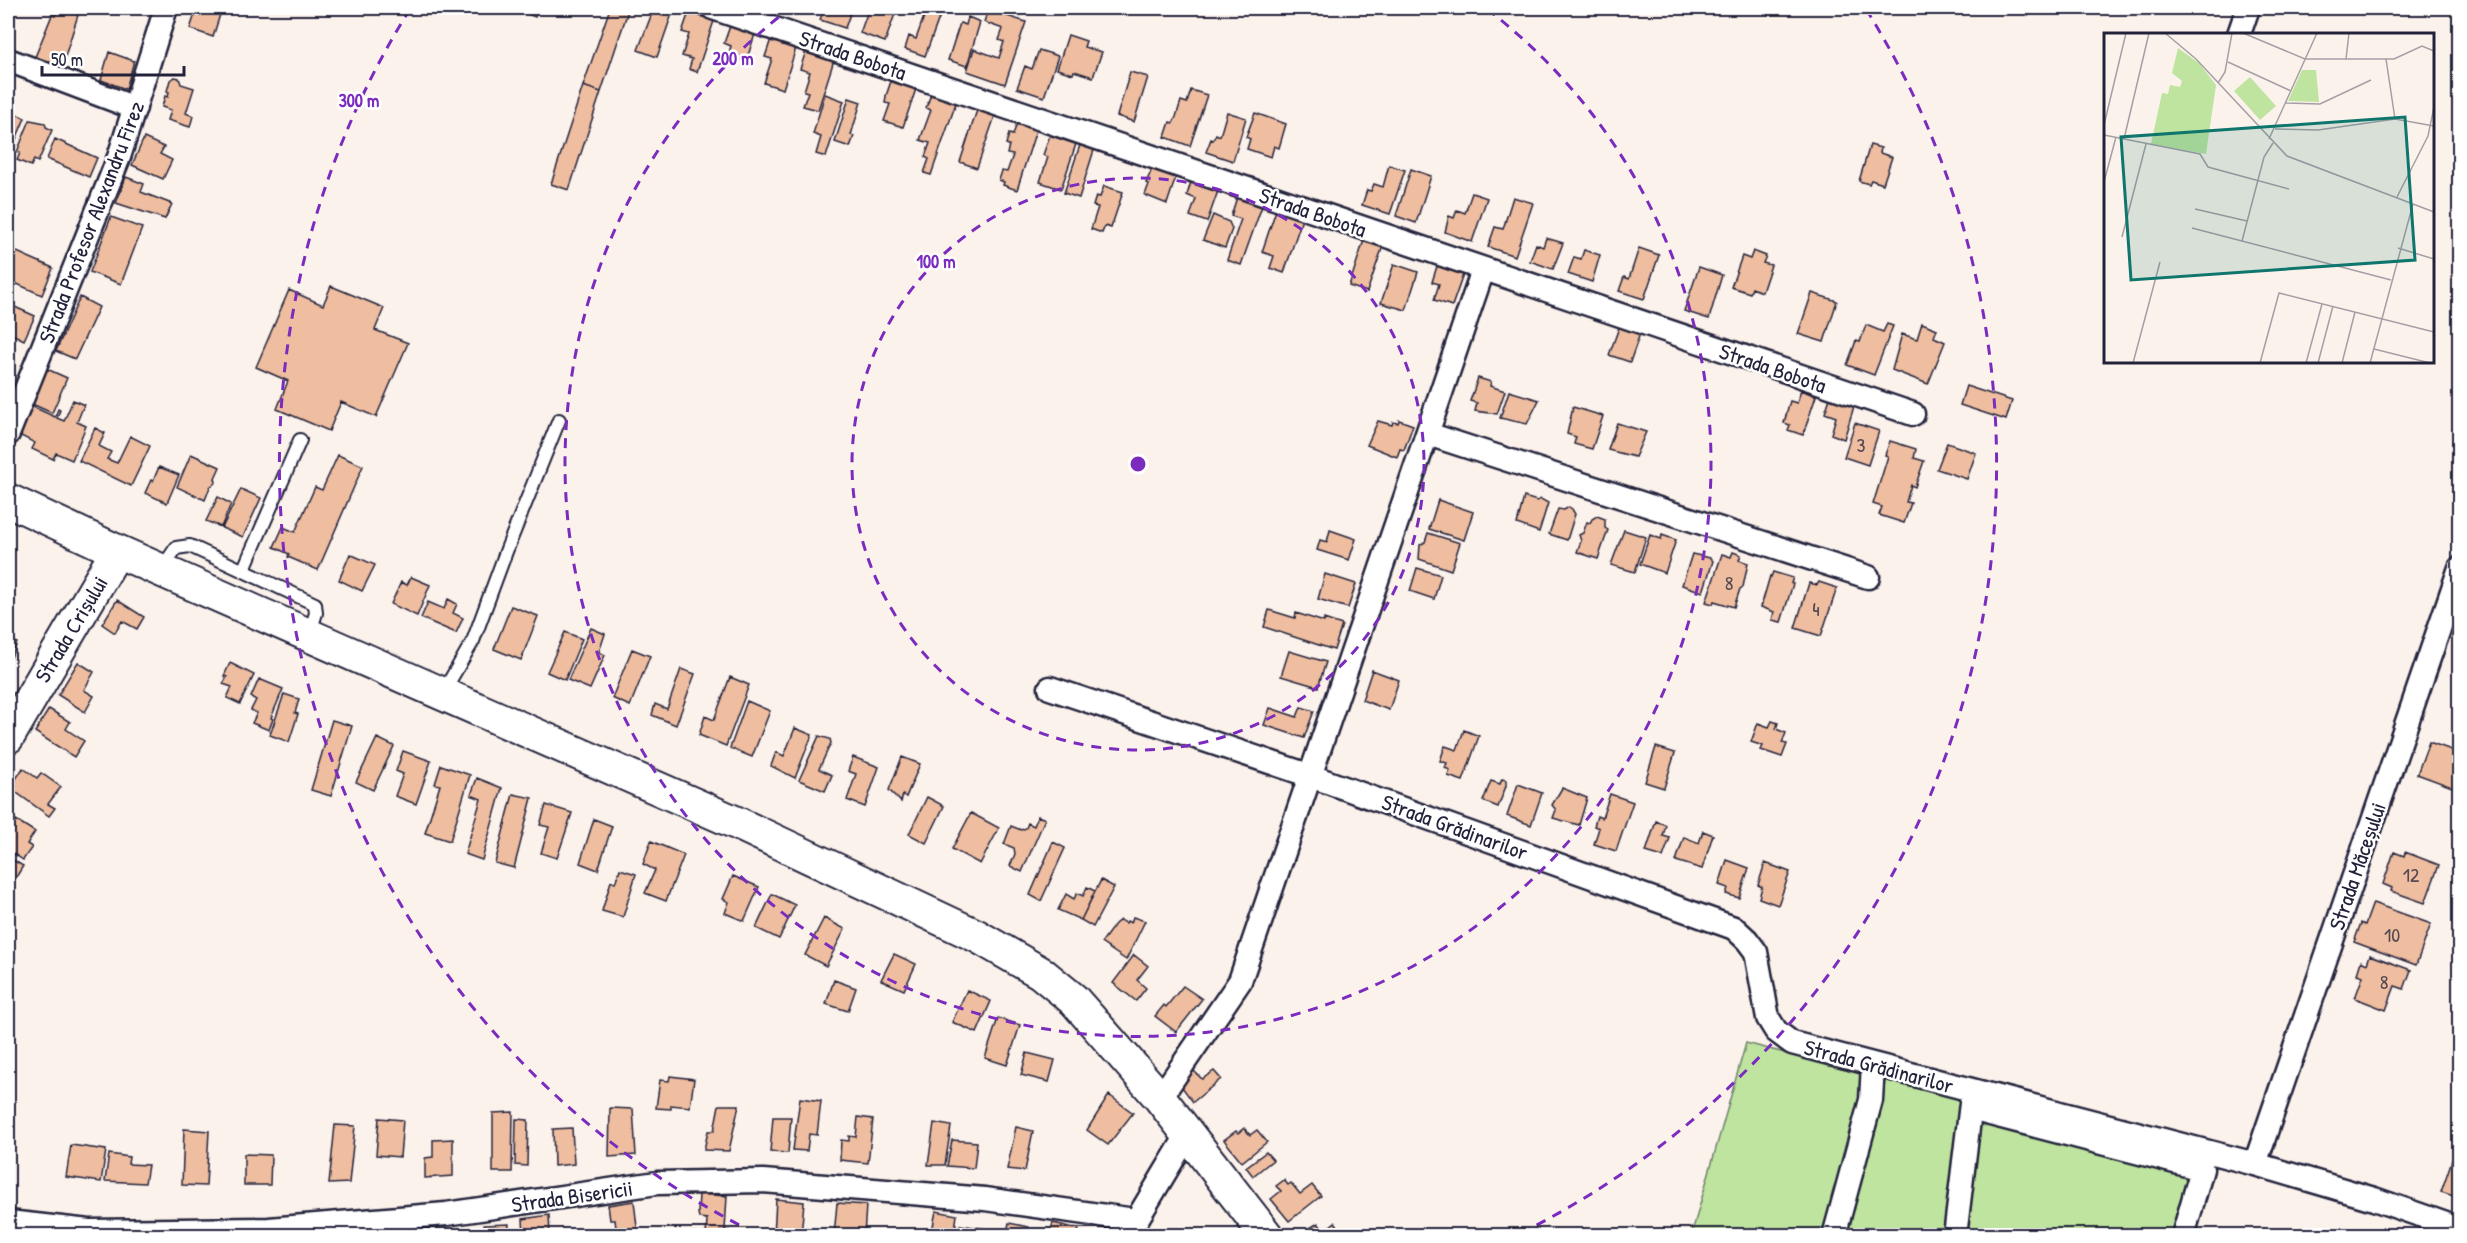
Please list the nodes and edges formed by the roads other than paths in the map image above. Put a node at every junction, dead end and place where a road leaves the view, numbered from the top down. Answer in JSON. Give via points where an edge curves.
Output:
{"nodes":[{"id":1,"x":166,"y":8,"type":"edge"},
{"id":2,"x":713,"y":8,"type":"edge"},
{"id":3,"x":2248,"y":8,"type":"edge"},
{"id":4,"x":2239,"y":33,"type":"edge"},
{"id":5,"x":8,"y":60,"type":"edge"},
{"id":6,"x":135,"y":108,"type":"junction"},
{"id":7,"x":1483,"y":270,"type":"junction"},
{"id":8,"x":1913,"y":414,"type":"dead end"},
{"id":9,"x":559,"y":420,"type":"dead end"},
{"id":10,"x":8,"y":434,"type":"edge"},
{"id":11,"x":1428,"y":434,"type":"junction"},
{"id":12,"x":300,"y":440,"type":"dead end"},
{"id":13,"x":8,"y":500,"type":"edge"},
{"id":14,"x":117,"y":551,"type":"junction"},
{"id":15,"x":2460,"y":568,"type":"edge"},
{"id":16,"x":161,"y":571,"type":"junction"},
{"id":17,"x":243,"y":571,"type":"junction"},
{"id":18,"x":1868,"y":577,"type":"dead end"},
{"id":19,"x":309,"y":636,"type":"junction"},
{"id":20,"x":1050,"y":688,"type":"dead end"},
{"id":21,"x":441,"y":695,"type":"junction"},
{"id":22,"x":8,"y":737,"type":"edge"},
{"id":23,"x":1311,"y":776,"type":"junction"},
{"id":24,"x":1873,"y":1065,"type":"junction"},
{"id":25,"x":1160,"y":1098,"type":"junction"},
{"id":26,"x":1972,"y":1100,"type":"junction"},
{"id":27,"x":1188,"y":1134,"type":"junction"},
{"id":28,"x":2255,"y":1164,"type":"junction"},
{"id":29,"x":8,"y":1222,"type":"edge"},
{"id":30,"x":1131,"y":1228,"type":"edge"},
{"id":31,"x":2447,"y":1229,"type":"edge"},
{"id":32,"x":90,"y":1233,"type":"edge"},
{"id":33,"x":1267,"y":1236,"type":"edge"},
{"id":34,"x":1834,"y":1236,"type":"edge"},
{"id":35,"x":1955,"y":1236,"type":"edge"},
{"id":36,"x":2183,"y":1236,"type":"edge"}],
"edges":[{"from":1,"to":6,"type":"street","name":"Strada Profesor Alexandru Firez"},
{"from":2,"to":7,"type":"street","name":"Strada Bobota"},
{"from":3,"to":4,"type":"street"},
{"from":5,"to":6,"type":"street"},
{"from":6,"to":10,"type":"street","name":"Strada Profesor Alexandru Firez"},
{"from":7,"to":8,"type":"street","name":"Strada Bobota"},
{"from":7,"to":11,"type":"street"},
{"from":9,"to":21,"type":"lane","via":[[473,641]]},
{"from":11,"to":18,"type":"street"},
{"from":11,"to":23,"type":"street"},
{"from":12,"to":17,"type":"lane"},
{"from":13,"to":14,"type":"main road"},
{"from":14,"to":16,"type":"main road"},
{"from":14,"to":22,"type":"main road","name":"Strada Crișului"},
{"from":15,"to":28,"type":"street","name":"Strada Măceșului"},
{"from":16,"to":17,"type":"lane","via":[[176,548],[184,546]]},
{"from":16,"to":19,"type":"main road"},
{"from":17,"to":19,"type":"lane","via":[[315,604]]},
{"from":19,"to":21,"type":"main road"},
{"from":20,"to":23,"type":"street","name":"Strada Grădinarilor"},
{"from":21,"to":25,"type":"main road","via":[[739,824],[1012,955],[1074,1000]]},
{"from":23,"to":24,"type":"street","name":"Strada Grădinarilor","via":[[1734,928],[1756,952],[1768,1018],[1776,1031],[1792,1043]]},
{"from":23,"to":25,"type":"street","via":[[1240,981]]},
{"from":24,"to":26,"type":"street","name":"Strada Grădinarilor"},
{"from":24,"to":34,"type":"street","via":[[1871,1100]]},
{"from":25,"to":27,"type":"main road"},
{"from":26,"to":28,"type":"street","name":"Strada Grădinarilor"},
{"from":26,"to":35,"type":"street"},
{"from":26,"to":36,"type":"street","via":[[2202,1168]]},
{"from":27,"to":30,"type":"street"},
{"from":27,"to":33,"type":"main road"},
{"from":28,"to":31,"type":"street","name":"Strada Grădinarilor","via":[[2374,1199]]},
{"from":29,"to":32,"type":"street","name":"Strada Bisericii"},
{"from":30,"to":32,"type":"street","name":"Strada Bisericii","via":[[985,1199],[763,1180],[657,1183],[446,1214],[269,1229]]}]}
